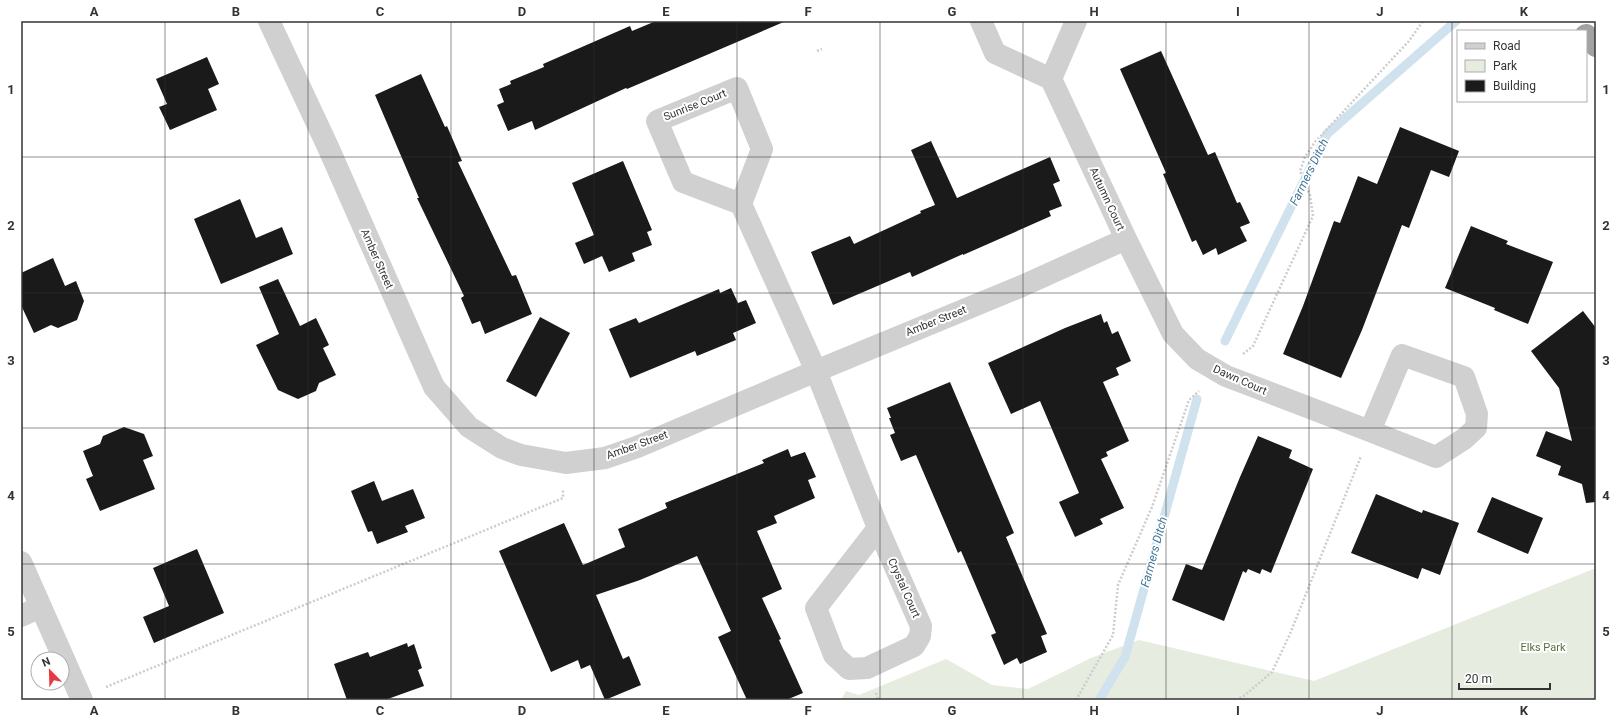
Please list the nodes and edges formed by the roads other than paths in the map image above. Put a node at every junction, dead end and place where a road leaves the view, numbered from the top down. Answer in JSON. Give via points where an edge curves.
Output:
{"nodes":[{"id":1,"x":268,"y":21,"type":"edge"},
{"id":2,"x":981,"y":21,"type":"edge"},
{"id":3,"x":1076,"y":21,"type":"edge"},
{"id":4,"x":1574,"y":21,"type":"edge"},
{"id":5,"x":1581,"y":30,"type":"edge"},
{"id":6,"x":1587,"y":36,"type":"edge"},
{"id":7,"x":1596,"y":46,"type":"edge"},
{"id":8,"x":1051,"y":79,"type":"junction"},
{"id":9,"x":741,"y":204,"type":"junction"},
{"id":10,"x":1126,"y":239,"type":"junction"},
{"id":11,"x":1000,"y":295,"type":"joint"},
{"id":12,"x":816,"y":371,"type":"junction"},
{"id":13,"x":1370,"y":431,"type":"junction"},
{"id":14,"x":878,"y":528,"type":"junction"},
{"id":15,"x":21,"y":562,"type":"edge"},
{"id":16,"x":40,"y":607,"type":"junction"},
{"id":17,"x":21,"y":616,"type":"edge"},
{"id":18,"x":82,"y":699,"type":"edge"}],
"edges":[{"from":1,"to":12,"type":"street","name":"Amber Street","via":[[328,147],[434,387],[468,427],[502,448],[521,455],[566,462],[605,458],[637,447]]},
{"from":2,"to":8,"type":"street","via":[[995,53]]},
{"from":3,"to":8,"type":"street"},
{"from":4,"to":5,"type":"highway"},
{"from":6,"to":7,"type":"highway"},
{"from":8,"to":10,"type":"street","name":"Autumn Court"},
{"from":9,"to":9,"type":"street","name":"Sunrise Court","via":[[762,149],[737,88],[657,121],[683,182]]},
{"from":9,"to":12,"type":"street"},
{"from":10,"to":11,"type":"street","name":"Autumn Court"},
{"from":10,"to":13,"type":"street","name":"Dawn Court","via":[[1173,334],[1197,359],[1226,376]]},
{"from":11,"to":12,"type":"street","name":"Amber Street"},
{"from":12,"to":14,"type":"street","name":"Crystal Court"},
{"from":13,"to":13,"type":"street","name":"Dawn Court","via":[[1436,457],[1476,428],[1477,414],[1464,377],[1402,355]]},
{"from":14,"to":14,"type":"street","name":"Crystal Court","via":[[816,608],[834,655],[849,669],[867,668],[914,646],[920,636],[921,626]]},
{"from":15,"to":16,"type":"street"},
{"from":16,"to":17,"type":"street"},
{"from":16,"to":18,"type":"street"}]}
